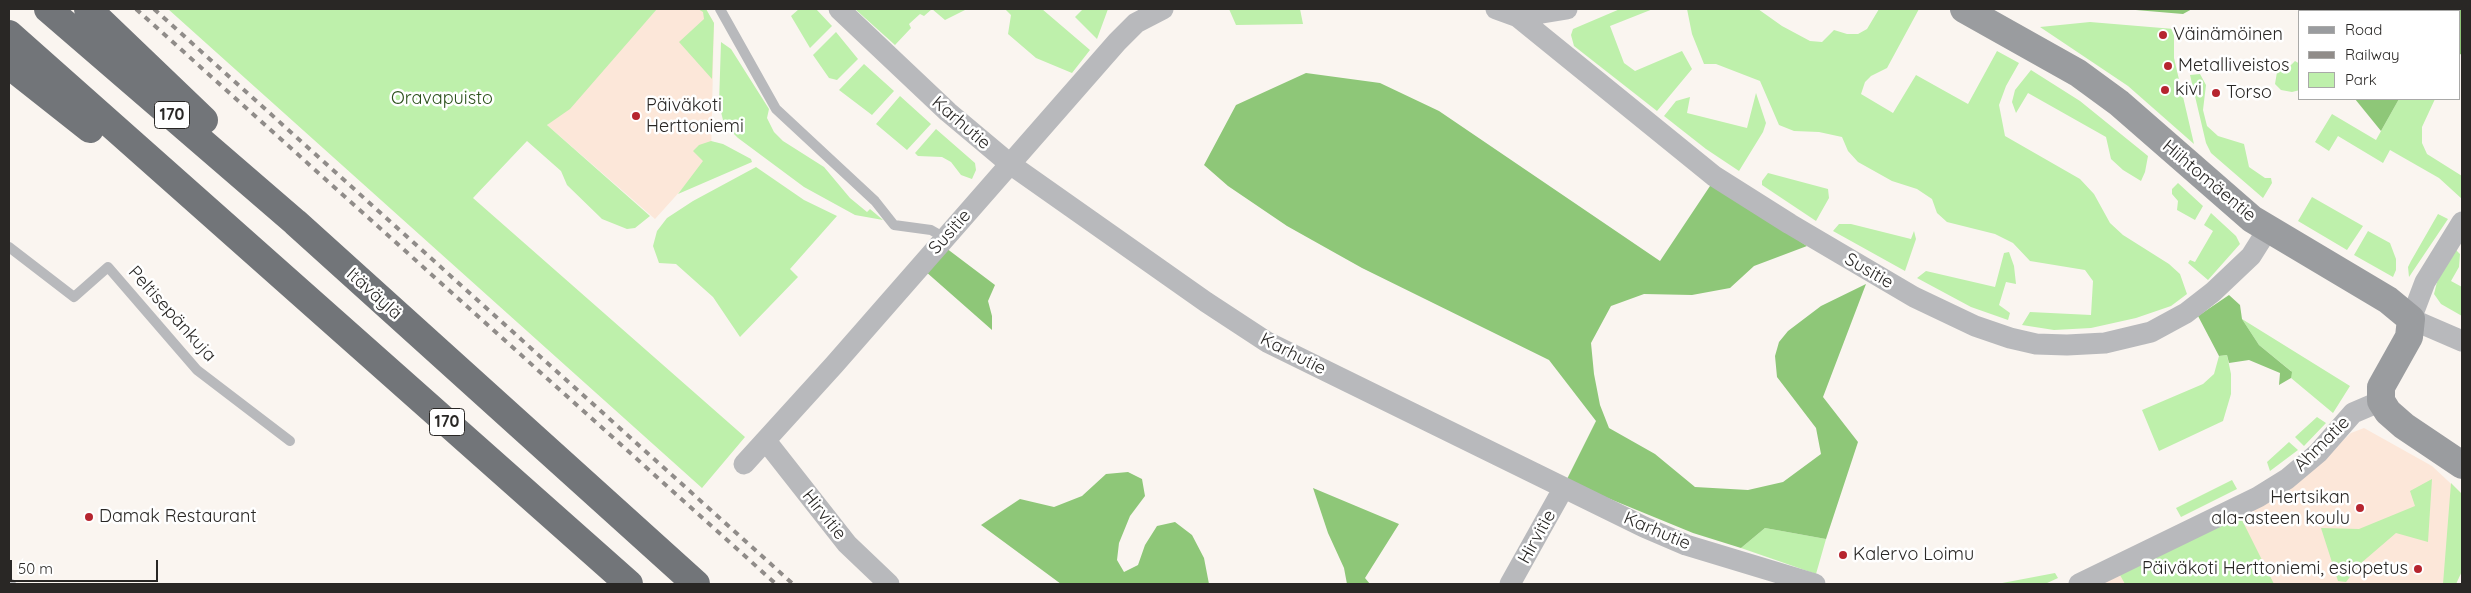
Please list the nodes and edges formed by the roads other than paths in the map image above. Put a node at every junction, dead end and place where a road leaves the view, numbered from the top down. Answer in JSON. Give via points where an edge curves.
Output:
{"nodes":[{"id":1,"x":48,"y":9,"type":"edge"},
{"id":2,"x":88,"y":9,"type":"edge"},
{"id":3,"x":720,"y":9,"type":"edge"},
{"id":4,"x":840,"y":9,"type":"edge"},
{"id":5,"x":1164,"y":9,"type":"edge"},
{"id":6,"x":1496,"y":9,"type":"edge"},
{"id":7,"x":1568,"y":9,"type":"edge"},
{"id":8,"x":1964,"y":9,"type":"edge"},
{"id":9,"x":1134,"y":16,"type":"edge"},
{"id":10,"x":1518,"y":17,"type":"junction"},
{"id":11,"x":9,"y":34,"type":"edge"},
{"id":12,"x":9,"y":65,"type":"edge"},
{"id":13,"x":1010,"y":164,"type":"junction"},
{"id":14,"x":295,"y":222,"type":"junction"},
{"id":15,"x":2462,"y":222,"type":"edge"},
{"id":16,"x":2268,"y":229,"type":"junction"},
{"id":17,"x":945,"y":238,"type":"junction"},
{"id":18,"x":9,"y":247,"type":"edge"},
{"id":19,"x":265,"y":260,"type":"junction"},
{"id":20,"x":2412,"y":319,"type":"junction"},
{"id":21,"x":2462,"y":341,"type":"edge"},
{"id":22,"x":2381,"y":401,"type":"junction"},
{"id":23,"x":290,"y":441,"type":"dead end"},
{"id":24,"x":766,"y":441,"type":"junction"},
{"id":25,"x":744,"y":464,"type":"dead end"},
{"id":26,"x":2462,"y":465,"type":"edge"},
{"id":27,"x":1563,"y":489,"type":"junction"},
{"id":28,"x":629,"y":584,"type":"edge"},
{"id":29,"x":696,"y":584,"type":"edge"},
{"id":30,"x":889,"y":584,"type":"edge"},
{"id":31,"x":1510,"y":584,"type":"edge"},
{"id":32,"x":1815,"y":584,"type":"edge"},
{"id":33,"x":2079,"y":584,"type":"edge"}],
"edges":[{"from":1,"to":14,"type":"highway","name":"Itäväylä","number":"170"},
{"from":2,"to":14,"type":"highway","via":[[242,157]]},
{"from":3,"to":17,"type":"lane","via":[[776,109],[875,201],[894,225],[931,230]]},
{"from":4,"to":13,"type":"street","name":"Karhutie","via":[[948,112]]},
{"from":5,"to":9,"type":"street","name":"Susitie"},
{"from":6,"to":10,"type":"street","name":"Susitie"},
{"from":7,"to":10,"type":"street"},
{"from":8,"to":16,"type":"street","name":"Hiihtomäentie","via":[[2078,73],[2120,104],[2246,214]]},
{"from":9,"to":13,"type":"street","name":"Susitie","via":[[1117,42]]},
{"from":10,"to":16,"type":"street","name":"Susitie","via":[[1714,176],[1908,294],[1975,326],[2010,338],[2036,344],[2105,343],[2151,332],[2186,313],[2213,292],[2251,256]]},
{"from":11,"to":19,"type":"highway","number":"170"},
{"from":12,"to":19,"type":"highway","via":[[127,158],[172,200]]},
{"from":13,"to":17,"type":"street","name":"Susitie"},
{"from":13,"to":27,"type":"street","name":"Karhutie","via":[[1267,342]]},
{"from":14,"to":29,"type":"highway","name":"Itäväylä","number":"170"},
{"from":15,"to":20,"type":"street","via":[[2425,282]]},
{"from":16,"to":20,"type":"street","name":"Hiihtomäentie","via":[[2388,300]]},
{"from":17,"to":24,"type":"street","name":"Susitie"},
{"from":18,"to":23,"type":"lane","name":"Peltisepänkuja","via":[[74,297],[108,267],[197,370]]},
{"from":19,"to":28,"type":"highway","number":"170"},
{"from":20,"to":21,"type":"street","name":"Hiihtomäentie"},
{"from":20,"to":22,"type":"street","via":[[2409,337],[2381,387]]},
{"from":22,"to":26,"type":"street","via":[[2404,426]]},
{"from":22,"to":33,"type":"street","name":"Ahmatie","via":[[2353,413],[2318,453],[2258,497]]},
{"from":24,"to":25,"type":"street","name":"Susitie"},
{"from":24,"to":30,"type":"street","name":"Hirvitie","via":[[847,544]]},
{"from":27,"to":31,"type":"street","name":"Hirvitie"},
{"from":27,"to":32,"type":"street","name":"Karhutie","via":[[1686,545]]}]}
